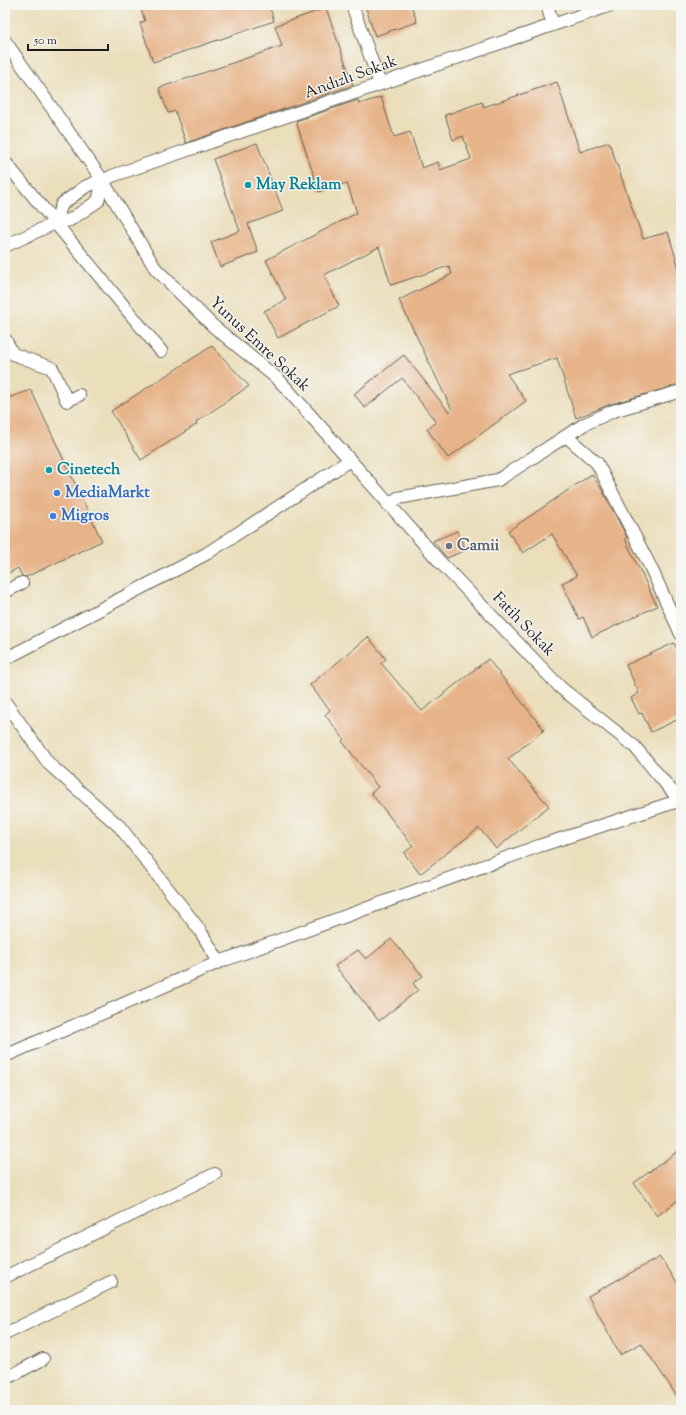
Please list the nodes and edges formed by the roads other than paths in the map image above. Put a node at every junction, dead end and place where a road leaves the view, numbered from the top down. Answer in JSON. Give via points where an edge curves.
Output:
{"nodes":[{"id":1,"x":352,"y":5,"type":"edge"},
{"id":2,"x":547,"y":5,"type":"edge"},
{"id":3,"x":611,"y":5,"type":"edge"},
{"id":4,"x":553,"y":25,"type":"junction"},
{"id":5,"x":5,"y":41,"type":"edge"},
{"id":6,"x":380,"y":84,"type":"junction"},
{"id":7,"x":5,"y":162,"type":"edge"},
{"id":8,"x":103,"y":181,"type":"junction"},
{"id":9,"x":55,"y":223,"type":"junction"},
{"id":10,"x":5,"y":246,"type":"edge"},
{"id":11,"x":5,"y":339,"type":"edge"},
{"id":12,"x":161,"y":351,"type":"dead end"},
{"id":13,"x":681,"y":391,"type":"edge"},
{"id":14,"x":79,"y":395,"type":"dead end"},
{"id":15,"x":566,"y":436,"type":"junction"},
{"id":16,"x":350,"y":460,"type":"junction"},
{"id":17,"x":388,"y":505,"type":"junction"},
{"id":18,"x":22,"y":583,"type":"dead end"},
{"id":19,"x":5,"y":592,"type":"edge"},
{"id":20,"x":681,"y":634,"type":"edge"},
{"id":21,"x":5,"y":659,"type":"edge"},
{"id":22,"x":5,"y":702,"type":"edge"},
{"id":23,"x":680,"y":801,"type":"edge"},
{"id":24,"x":219,"y":962,"type":"junction"},
{"id":25,"x":5,"y":1056,"type":"edge"},
{"id":26,"x":215,"y":1174,"type":"dead end"},
{"id":27,"x":5,"y":1277,"type":"edge"},
{"id":28,"x":111,"y":1282,"type":"dead end"},
{"id":29,"x":5,"y":1334,"type":"edge"},
{"id":30,"x":43,"y":1359,"type":"dead end"},
{"id":31,"x":5,"y":1378,"type":"edge"}],
"edges":[{"from":1,"to":6,"type":"street"},
{"from":2,"to":4,"type":"street"},
{"from":3,"to":4,"type":"street","name":"Andızlı Sokak"},
{"from":4,"to":6,"type":"street","name":"Andızlı Sokak"},
{"from":5,"to":8,"type":"street","name":"Yunus Emre Sokak"},
{"from":6,"to":8,"type":"street","name":"Andızlı Sokak"},
{"from":7,"to":9,"type":"street"},
{"from":8,"to":9,"type":"street","name":"Andızlı Sokak","via":[[85,187],[62,204]]},
{"from":8,"to":9,"type":"street","via":[[98,201],[70,220]]},
{"from":8,"to":16,"type":"street","name":"Yunus Emre Sokak","via":[[155,268],[213,326],[279,380]]},
{"from":9,"to":10,"type":"street"},
{"from":9,"to":12,"type":"street"},
{"from":11,"to":14,"type":"street","via":[[13,354],[52,368],[68,400]]},
{"from":13,"to":15,"type":"street","via":[[613,411],[584,424]]},
{"from":15,"to":17,"type":"street","via":[[498,480],[398,498]]},
{"from":15,"to":20,"type":"street","via":[[597,462]]},
{"from":16,"to":17,"type":"street","name":"Fatih Sokak"},
{"from":16,"to":21,"type":"street","via":[[206,554]]},
{"from":17,"to":23,"type":"street","name":"Fatih Sokak","via":[[561,688],[635,747]]},
{"from":18,"to":19,"type":"street"},
{"from":22,"to":24,"type":"street","via":[[49,764],[120,827],[199,929]]},
{"from":23,"to":24,"type":"street","via":[[540,846]]},
{"from":24,"to":25,"type":"street"},
{"from":26,"to":27,"type":"street"},
{"from":28,"to":29,"type":"street"},
{"from":30,"to":31,"type":"street"}]}
